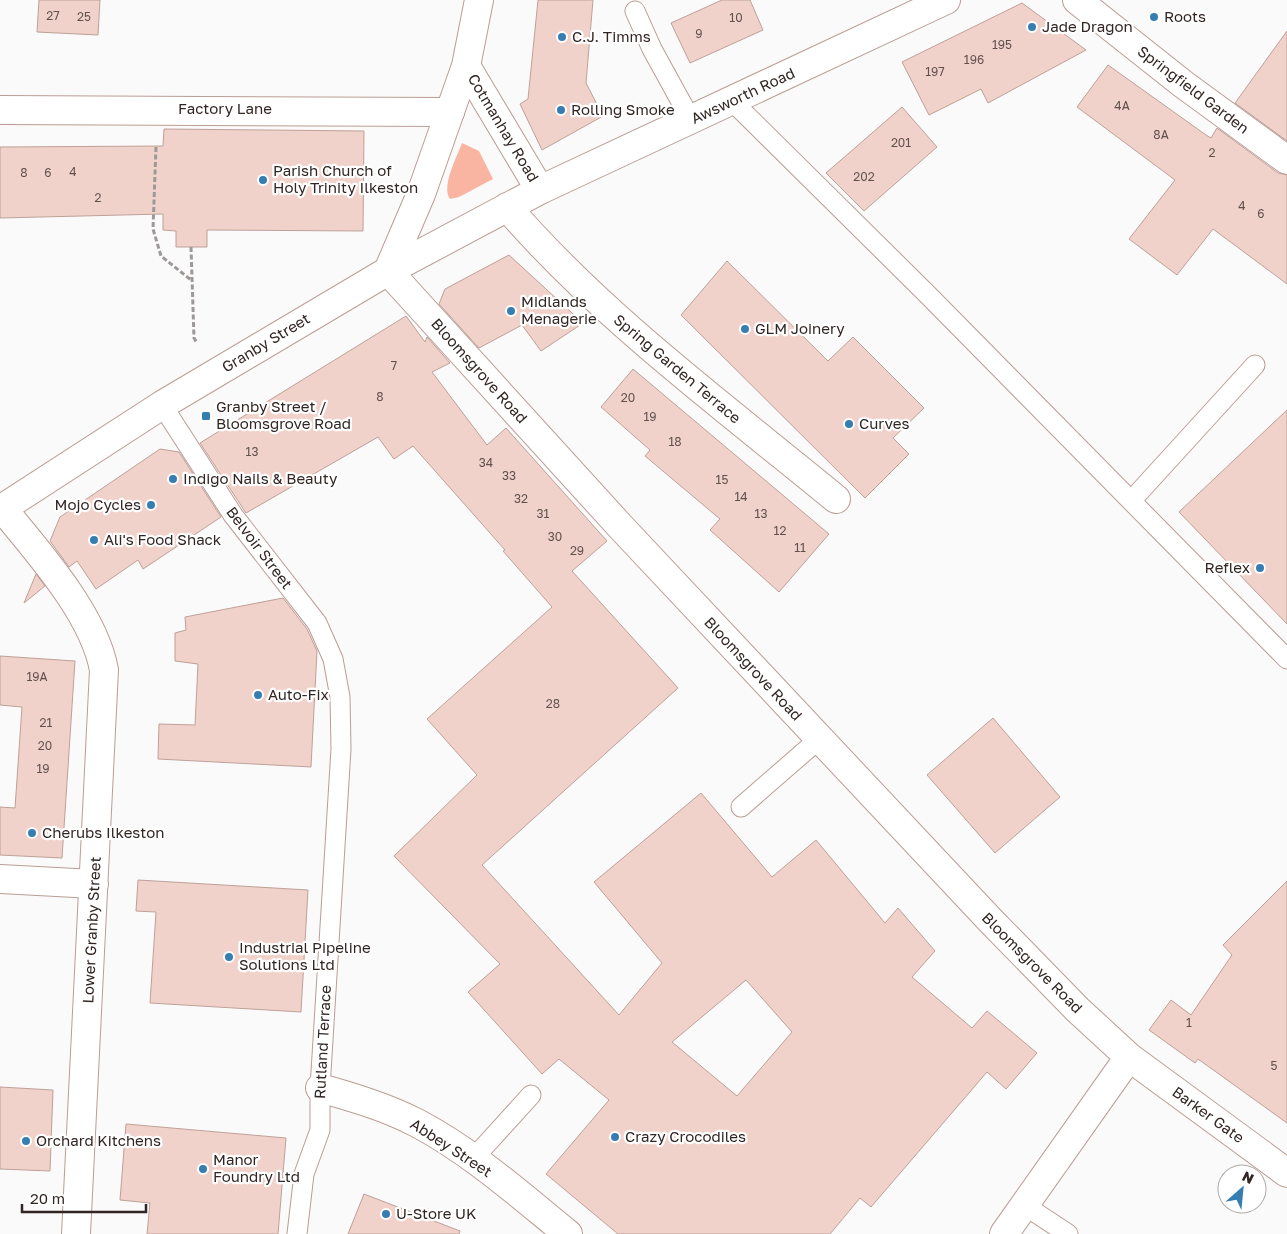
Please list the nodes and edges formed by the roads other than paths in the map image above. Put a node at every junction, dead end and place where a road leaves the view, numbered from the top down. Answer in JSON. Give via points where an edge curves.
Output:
{"nodes":[{"id":1,"x":479,"y":0,"type":"edge"},
{"id":2,"x":946,"y":0,"type":"edge"},
{"id":3,"x":1077,"y":0,"type":"edge"},
{"id":4,"x":635,"y":11,"type":"dead end"},
{"id":5,"x":466,"y":66,"type":"junction"},
{"id":6,"x":732,"y":101,"type":"junction"},
{"id":7,"x":0,"y":110,"type":"edge"},
{"id":8,"x":450,"y":112,"type":"junction"},
{"id":9,"x":691,"y":120,"type":"junction"},
{"id":10,"x":1287,"y":160,"type":"edge"},
{"id":11,"x":540,"y":190,"type":"junction"},
{"id":12,"x":507,"y":207,"type":"junction"},
{"id":13,"x":388,"y":271,"type":"junction"},
{"id":14,"x":1255,"y":365,"type":"dead end"},
{"id":15,"x":162,"y":405,"type":"junction"},
{"id":16,"x":836,"y":499,"type":"dead end"},
{"id":17,"x":1131,"y":501,"type":"junction"},
{"id":18,"x":1,"y":509,"type":"edge"},
{"id":19,"x":1287,"y":659,"type":"edge"},
{"id":20,"x":340,"y":697,"type":"joint"},
{"id":21,"x":819,"y":739,"type":"junction"},
{"id":22,"x":741,"y":807,"type":"dead end"},
{"id":23,"x":0,"y":879,"type":"edge"},
{"id":24,"x":94,"y":884,"type":"junction"},
{"id":25,"x":1129,"y":1057,"type":"junction"},
{"id":26,"x":320,"y":1088,"type":"junction"},
{"id":27,"x":531,"y":1095,"type":"dead end"},
{"id":28,"x":473,"y":1159,"type":"junction"},
{"id":29,"x":1287,"y":1173,"type":"edge"},
{"id":30,"x":1024,"y":1205,"type":"junction"},
{"id":31,"x":76,"y":1234,"type":"edge"},
{"id":32,"x":297,"y":1234,"type":"edge"},
{"id":33,"x":568,"y":1234,"type":"edge"},
{"id":34,"x":1004,"y":1234,"type":"edge"},
{"id":35,"x":1068,"y":1234,"type":"edge"}],
"edges":[{"from":1,"to":5,"type":"street","name":"Cotmanhay Road"},
{"from":2,"to":6,"type":"street","name":"Awsworth Road"},
{"from":3,"to":10,"type":"street","name":"Springfield Garden","via":[[1183,84]]},
{"from":4,"to":9,"type":"lane"},
{"from":5,"to":8,"type":"street","name":"Cotmanhay Road"},
{"from":5,"to":11,"type":"street","name":"Cotmanhay Road"},
{"from":6,"to":9,"type":"street","name":"Awsworth Road"},
{"from":6,"to":17,"type":"lane"},
{"from":7,"to":8,"type":"street","name":"Factory Lane"},
{"from":8,"to":13,"type":"street","name":"Cotmanhay Road","via":[[421,194]]},
{"from":9,"to":11,"type":"street","name":"Awsworth Road"},
{"from":11,"to":12,"type":"street","name":"Granby Street"},
{"from":12,"to":13,"type":"street","name":"Granby Street"},
{"from":12,"to":16,"type":"street","name":"Spring Garden Terrace","via":[[547,253],[616,319]]},
{"from":13,"to":15,"type":"street","name":"Granby Street"},
{"from":13,"to":21,"type":"street","name":"Bloomsgrove Road","via":[[619,526]]},
{"from":14,"to":17,"type":"lane"},
{"from":15,"to":18,"type":"street","name":"Granby Street"},
{"from":15,"to":20,"type":"lane","name":"Belvoir Street","via":[[233,515],[317,623],[333,659]]},
{"from":17,"to":19,"type":"lane"},
{"from":18,"to":24,"type":"street","name":"Lower Granby Street","via":[[54,572],[76,605],[102,660]]},
{"from":20,"to":26,"type":"lane","name":"Rutland Terrace","via":[[341,749]]},
{"from":21,"to":22,"type":"lane"},
{"from":21,"to":25,"type":"street","name":"Bloomsgrove Road","via":[[991,921]]},
{"from":23,"to":24,"type":"street"},
{"from":24,"to":31,"type":"street","name":"Lower Granby Street"},
{"from":25,"to":29,"type":"street","name":"Barker Gate"},
{"from":25,"to":30,"type":"street"},
{"from":26,"to":28,"type":"street","name":"Abbey Street","via":[[364,1101],[416,1123]]},
{"from":26,"to":32,"type":"lane","name":"Rutland Terrace","via":[[320,1130],[304,1174]]},
{"from":27,"to":28,"type":"lane"},
{"from":28,"to":33,"type":"street","name":"Abbey Street"},
{"from":30,"to":34,"type":"street"},
{"from":30,"to":35,"type":"lane"}]}
